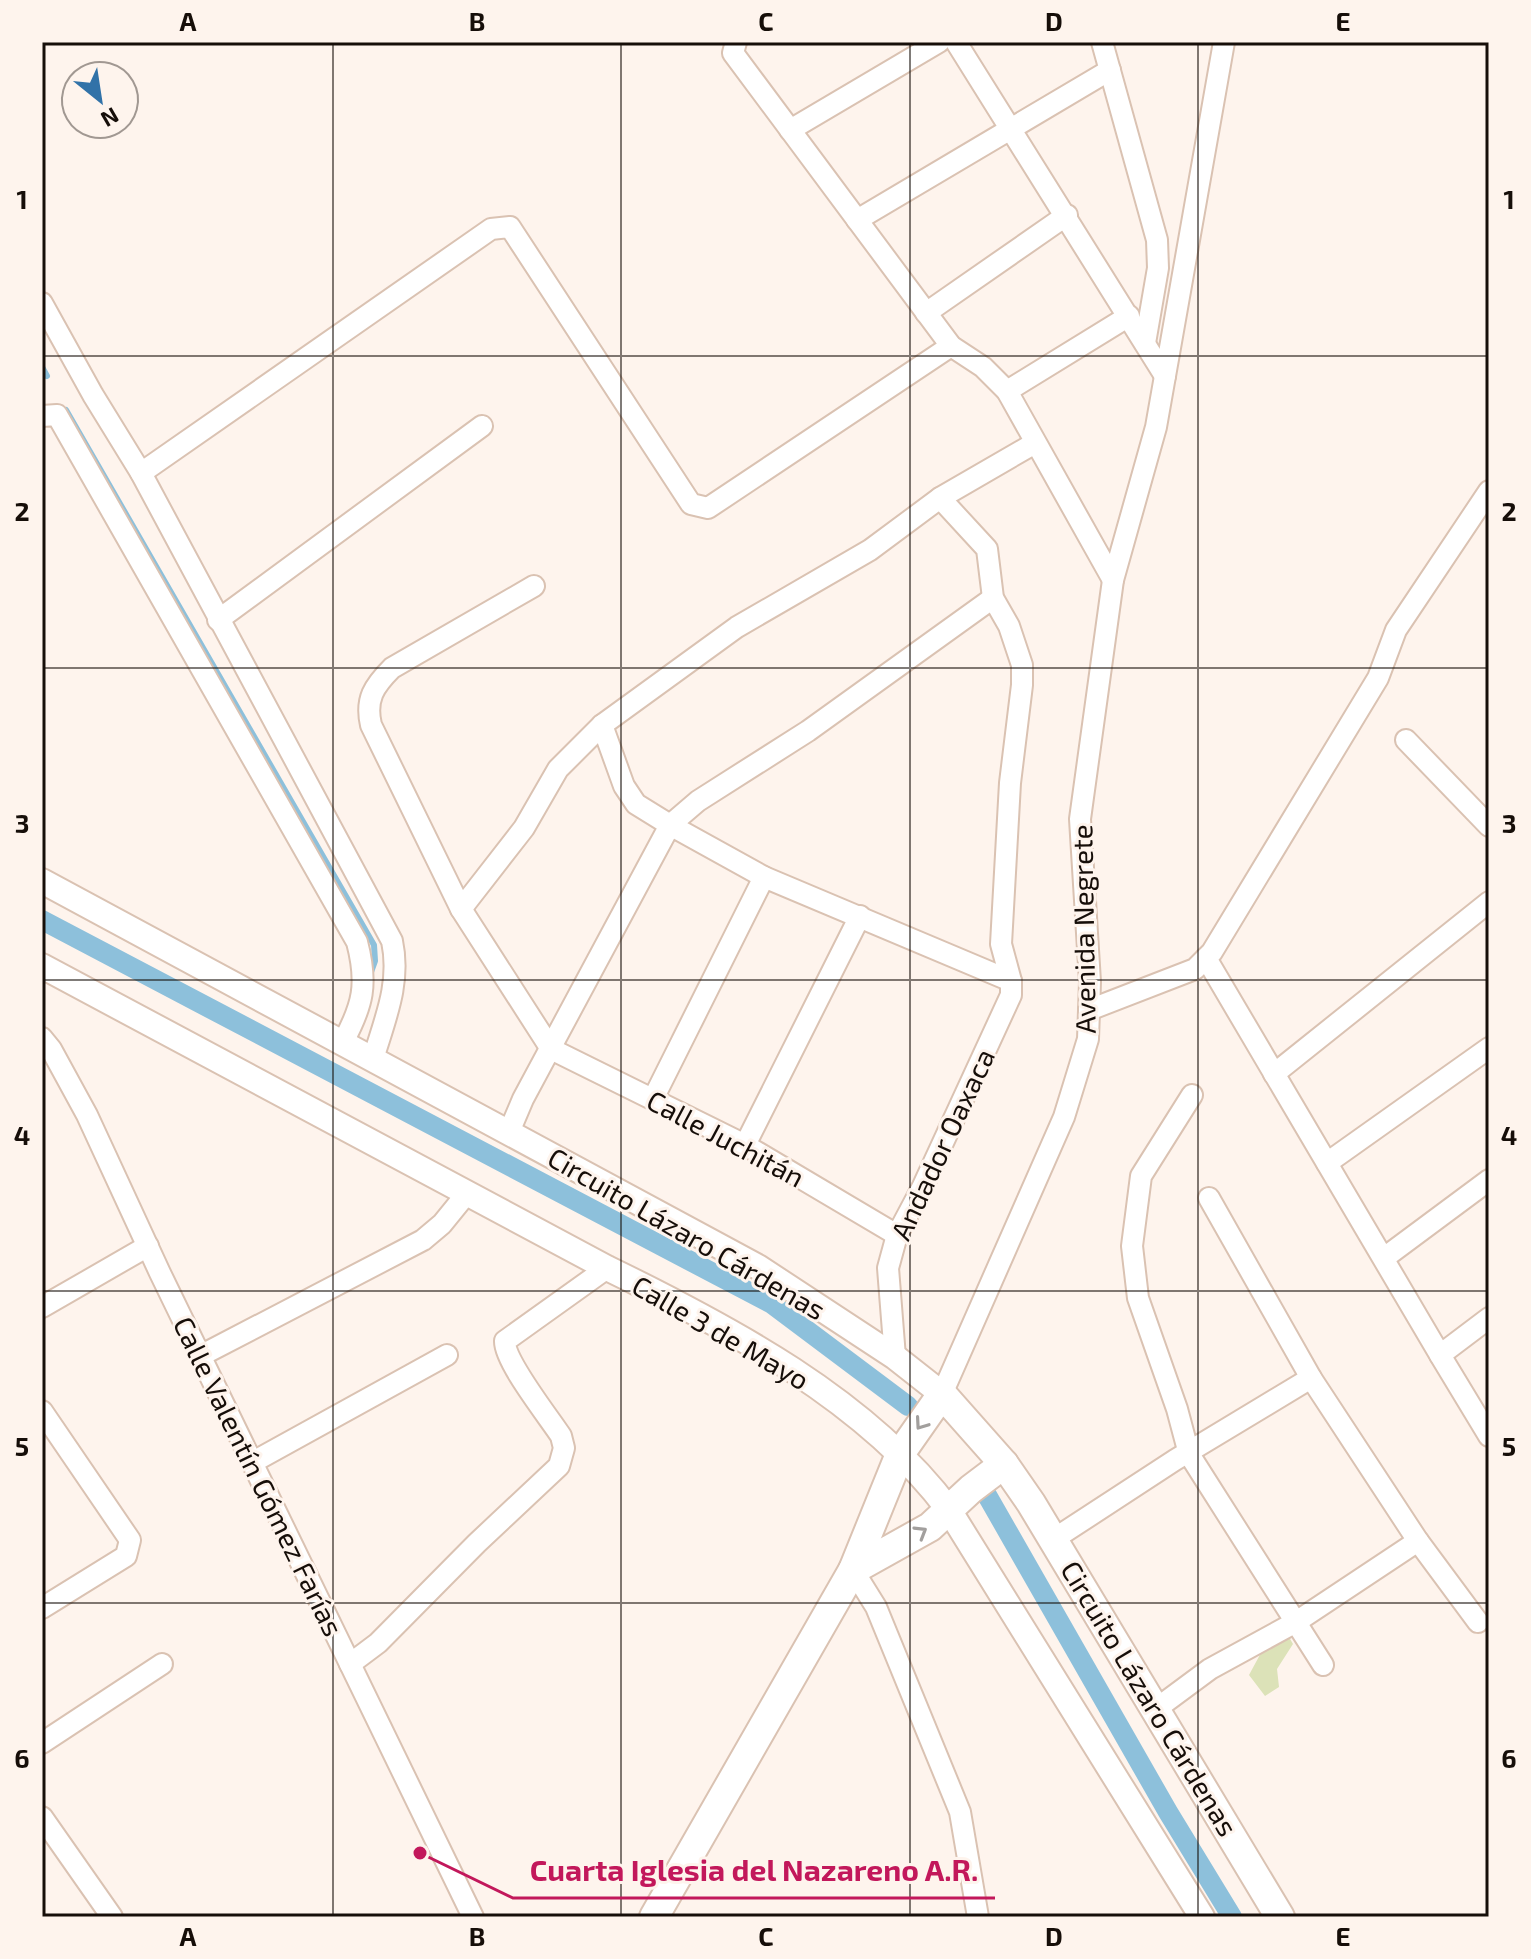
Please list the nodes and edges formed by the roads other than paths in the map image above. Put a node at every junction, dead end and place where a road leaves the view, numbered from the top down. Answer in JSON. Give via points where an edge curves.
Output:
{"nodes":[{"id":1,"x":736,"y":42,"type":"edge"},
{"id":2,"x":939,"y":42,"type":"edge"},
{"id":3,"x":956,"y":42,"type":"edge"},
{"id":4,"x":1102,"y":42,"type":"edge"},
{"id":5,"x":1223,"y":44,"type":"edge"},
{"id":6,"x":1110,"y":70,"type":"junction"},
{"id":7,"x":1013,"y":129,"type":"junction"},
{"id":8,"x":790,"y":130,"type":"junction"},
{"id":9,"x":1067,"y":215,"type":"junction"},
{"id":10,"x":857,"y":220,"type":"junction"},
{"id":11,"x":42,"y":303,"type":"edge"},
{"id":12,"x":926,"y":313,"type":"junction"},
{"id":13,"x":1129,"y":316,"type":"junction"},
{"id":14,"x":1145,"y":343,"type":"junction"},
{"id":15,"x":951,"y":346,"type":"junction"},
{"id":16,"x":1165,"y":376,"type":"junction"},
{"id":17,"x":1007,"y":391,"type":"junction"},
{"id":18,"x":42,"y":416,"type":"edge"},
{"id":19,"x":482,"y":426,"type":"dead end"},
{"id":20,"x":1035,"y":443,"type":"junction"},
{"id":21,"x":141,"y":473,"type":"junction"},
{"id":22,"x":1489,"y":491,"type":"edge"},
{"id":23,"x":940,"y":498,"type":"junction"},
{"id":24,"x":1113,"y":580,"type":"junction"},
{"id":25,"x":534,"y":586,"type":"dead end"},
{"id":26,"x":993,"y":598,"type":"junction"},
{"id":27,"x":218,"y":620,"type":"junction"},
{"id":28,"x":602,"y":725,"type":"junction"},
{"id":29,"x":1406,"y":740,"type":"dead end"},
{"id":30,"x":670,"y":825,"type":"junction"},
{"id":31,"x":1489,"y":826,"type":"edge"},
{"id":32,"x":764,"y":877,"type":"junction"},
{"id":33,"x":42,"y":881,"type":"edge"},
{"id":34,"x":1489,"y":902,"type":"edge"},
{"id":35,"x":461,"y":909,"type":"junction"},
{"id":36,"x":860,"y":916,"type":"junction"},
{"id":37,"x":1206,"y":958,"type":"junction"},
{"id":38,"x":43,"y":969,"type":"edge"},
{"id":39,"x":1011,"y":981,"type":"junction"},
{"id":40,"x":1089,"y":1010,"type":"junction"},
{"id":41,"x":42,"y":1038,"type":"edge"},
{"id":42,"x":343,"y":1042,"type":"junction"},
{"id":43,"x":1489,"y":1048,"type":"edge"},
{"id":44,"x":551,"y":1049,"type":"junction"},
{"id":45,"x":373,"y":1059,"type":"junction"},
{"id":46,"x":1274,"y":1074,"type":"junction"},
{"id":47,"x":1192,"y":1095,"type":"dead end"},
{"id":48,"x":653,"y":1099,"type":"junction"},
{"id":49,"x":509,"y":1132,"type":"junction"},
{"id":50,"x":745,"y":1145,"type":"junction"},
{"id":51,"x":1327,"y":1163,"type":"junction"},
{"id":52,"x":1489,"y":1180,"type":"edge"},
{"id":53,"x":468,"y":1192,"type":"junction"},
{"id":54,"x":1209,"y":1198,"type":"dead end"},
{"id":55,"x":897,"y":1235,"type":"junction"},
{"id":56,"x":148,"y":1246,"type":"junction"},
{"id":57,"x":1384,"y":1258,"type":"junction"},
{"id":58,"x":607,"y":1268,"type":"junction"},
{"id":59,"x":42,"y":1307,"type":"edge"},
{"id":60,"x":1489,"y":1318,"type":"edge"},
{"id":61,"x":447,"y":1355,"type":"dead end"},
{"id":62,"x":1440,"y":1355,"type":"junction"},
{"id":63,"x":200,"y":1356,"type":"junction"},
{"id":64,"x":895,"y":1357,"type":"junction"},
{"id":65,"x":1311,"y":1378,"type":"junction"},
{"id":66,"x":942,"y":1394,"type":"junction"},
{"id":67,"x":45,"y":1421,"type":"edge"},
{"id":68,"x":1489,"y":1436,"type":"edge"},
{"id":69,"x":900,"y":1454,"type":"junction"},
{"id":70,"x":1189,"y":1454,"type":"junction"},
{"id":71,"x":253,"y":1462,"type":"junction"},
{"id":72,"x":1004,"y":1464,"type":"junction"},
{"id":73,"x":949,"y":1510,"type":"junction"},
{"id":74,"x":1054,"y":1539,"type":"junction"},
{"id":75,"x":1418,"y":1541,"type":"junction"},
{"id":76,"x":853,"y":1570,"type":"junction"},
{"id":77,"x":42,"y":1608,"type":"edge"},
{"id":78,"x":1296,"y":1622,"type":"junction"},
{"id":79,"x":1478,"y":1622,"type":"dead end"},
{"id":80,"x":162,"y":1664,"type":"dead end"},
{"id":81,"x":350,"y":1664,"type":"junction"},
{"id":82,"x":1323,"y":1665,"type":"dead end"},
{"id":83,"x":1156,"y":1709,"type":"junction"},
{"id":84,"x":42,"y":1743,"type":"edge"},
{"id":85,"x":42,"y":1817,"type":"edge"},
{"id":86,"x":112,"y":1917,"type":"edge"},
{"id":87,"x":473,"y":1917,"type":"edge"},
{"id":88,"x":654,"y":1917,"type":"edge"},
{"id":89,"x":978,"y":1917,"type":"edge"},
{"id":90,"x":1202,"y":1917,"type":"edge"},
{"id":91,"x":1280,"y":1917,"type":"edge"}],
"edges":[{"from":1,"to":8,"type":"street","via":[[733,53]]},
{"from":2,"to":8,"type":"street"},
{"from":3,"to":7,"type":"street"},
{"from":4,"to":6,"type":"street"},
{"from":5,"to":16,"type":"street","name":"Avenida Negrete"},
{"from":6,"to":7,"type":"street"},
{"from":6,"to":14,"type":"street","via":[[1157,240],[1158,268]]},
{"from":7,"to":9,"type":"street"},
{"from":7,"to":10,"type":"street"},
{"from":8,"to":10,"type":"street"},
{"from":9,"to":12,"type":"street"},
{"from":9,"to":13,"type":"street"},
{"from":10,"to":12,"type":"street"},
{"from":11,"to":21,"type":"street"},
{"from":12,"to":15,"type":"street"},
{"from":13,"to":14,"type":"street"},
{"from":13,"to":17,"type":"street"},
{"from":14,"to":16,"type":"street"},
{"from":15,"to":17,"type":"street"},
{"from":15,"to":21,"type":"street","via":[[708,508],[691,504],[510,227],[491,229]]},
{"from":16,"to":24,"type":"street","name":"Avenida Negrete"},
{"from":17,"to":20,"type":"street"},
{"from":18,"to":42,"type":"street","via":[[57,415],[357,942],[364,968],[358,1013]]},
{"from":19,"to":27,"type":"street"},
{"from":20,"to":23,"type":"street"},
{"from":20,"to":24,"type":"street"},
{"from":21,"to":27,"type":"street"},
{"from":22,"to":37,"type":"street","via":[[1396,630],[1378,678]]},
{"from":23,"to":26,"type":"street","via":[[987,549]]},
{"from":23,"to":28,"type":"street","via":[[870,550],[737,627]]},
{"from":24,"to":40,"type":"street","name":"Avenida Negrete","via":[[1080,819]]},
{"from":25,"to":35,"type":"street","via":[[392,668],[370,695],[371,725]]},
{"from":26,"to":30,"type":"street"},
{"from":26,"to":39,"type":"street","via":[[1022,665],[1001,944]]},
{"from":27,"to":45,"type":"street","via":[[392,941],[396,975]]},
{"from":28,"to":30,"type":"street","via":[[636,804]]},
{"from":28,"to":35,"type":"street","via":[[558,769],[524,828]]},
{"from":29,"to":31,"type":"street"},
{"from":30,"to":32,"type":"street"},
{"from":30,"to":44,"type":"street"},
{"from":32,"to":36,"type":"street"},
{"from":32,"to":48,"type":"street"},
{"from":33,"to":42,"type":"street","name":"Circuito Lázaro Cárdenas"},
{"from":34,"to":46,"type":"street"},
{"from":35,"to":44,"type":"street"},
{"from":36,"to":39,"type":"street"},
{"from":36,"to":50,"type":"street"},
{"from":37,"to":40,"type":"street","via":[[1195,969]]},
{"from":37,"to":46,"type":"street"},
{"from":38,"to":53,"type":"street","name":"Calle 3 de Mayo"},
{"from":39,"to":55,"type":"street","name":"Andador Oaxaca","via":[[1011,995]]},
{"from":40,"to":66,"type":"street","name":"Avenida Negrete","via":[[1088,1039],[1064,1117]]},
{"from":41,"to":56,"type":"street","name":"Calle Valentín Gómez Farías","via":[[87,1115]]},
{"from":42,"to":45,"type":"street","name":"Circuito Lázaro Cárdenas"},
{"from":43,"to":51,"type":"street"},
{"from":44,"to":48,"type":"street","name":"Calle Juchitán"},
{"from":44,"to":49,"type":"street"},
{"from":45,"to":49,"type":"street","name":"Circuito Lázaro Cárdenas"},
{"from":46,"to":51,"type":"street"},
{"from":47,"to":70,"type":"street","via":[[1141,1176],[1132,1246],[1138,1298]]},
{"from":48,"to":50,"type":"street","name":"Calle Juchitán"},
{"from":49,"to":64,"type":"street","name":"Circuito Lázaro Cárdenas","via":[[758,1267]]},
{"from":50,"to":55,"type":"street","name":"Calle Juchitán"},
{"from":51,"to":57,"type":"street"},
{"from":52,"to":57,"type":"street"},
{"from":53,"to":58,"type":"street","name":"Calle 3 de Mayo"},
{"from":53,"to":63,"type":"street","via":[[423,1240]]},
{"from":54,"to":65,"type":"street"},
{"from":55,"to":64,"type":"street","name":"Andador Oaxaca","via":[[888,1268]]},
{"from":56,"to":59,"type":"street"},
{"from":56,"to":63,"type":"street","name":"Calle Valentín Gómez Farías"},
{"from":57,"to":62,"type":"street"},
{"from":58,"to":69,"type":"street","name":"Calle 3 de Mayo","via":[[691,1309],[808,1380]]},
{"from":58,"to":81,"type":"street","via":[[505,1341],[512,1362],[561,1436],[559,1466],[378,1643]]},
{"from":60,"to":62,"type":"street"},
{"from":61,"to":71,"type":"street"},
{"from":62,"to":68,"type":"street"},
{"from":63,"to":71,"type":"street","name":"Calle Valentín Gómez Farías"},
{"from":64,"to":66,"type":"street","name":"Circuito Lázaro Cárdenas"},
{"from":65,"to":70,"type":"street"},
{"from":65,"to":75,"type":"street"},
{"from":66,"to":69,"type":"main road","one_way":true},
{"from":66,"to":72,"type":"main road","name":"Circuito Lázaro Cárdenas"},
{"from":67,"to":77,"type":"street","via":[[130,1540],[126,1556]]},
{"from":69,"to":73,"type":"street","name":"Calle 3 de Mayo"},
{"from":69,"to":76,"type":"main road"},
{"from":70,"to":74,"type":"street"},
{"from":70,"to":78,"type":"street"},
{"from":71,"to":81,"type":"street","name":"Calle Valentín Gómez Farías"},
{"from":72,"to":73,"type":"main road"},
{"from":72,"to":74,"type":"main road","name":"Circuito Lázaro Cárdenas"},
{"from":76,"to":73,"type":"main road","one_way":true,"via":[[930,1527]]},
{"from":73,"to":90,"type":"street","name":"Calle 3 de Mayo"},
{"from":74,"to":83,"type":"main road","name":"Circuito Lázaro Cárdenas"},
{"from":75,"to":78,"type":"street"},
{"from":75,"to":79,"type":"street"},
{"from":76,"to":88,"type":"main road"},
{"from":76,"to":89,"type":"street","via":[[882,1620],[960,1812]]},
{"from":78,"to":82,"type":"street"},
{"from":78,"to":83,"type":"street","via":[[1210,1669]]},
{"from":80,"to":84,"type":"street"},
{"from":81,"to":87,"type":"street","name":"Calle Valentín Gómez Farías"},
{"from":83,"to":91,"type":"main road","name":"Circuito Lázaro Cárdenas"},
{"from":85,"to":86,"type":"street"}]}
